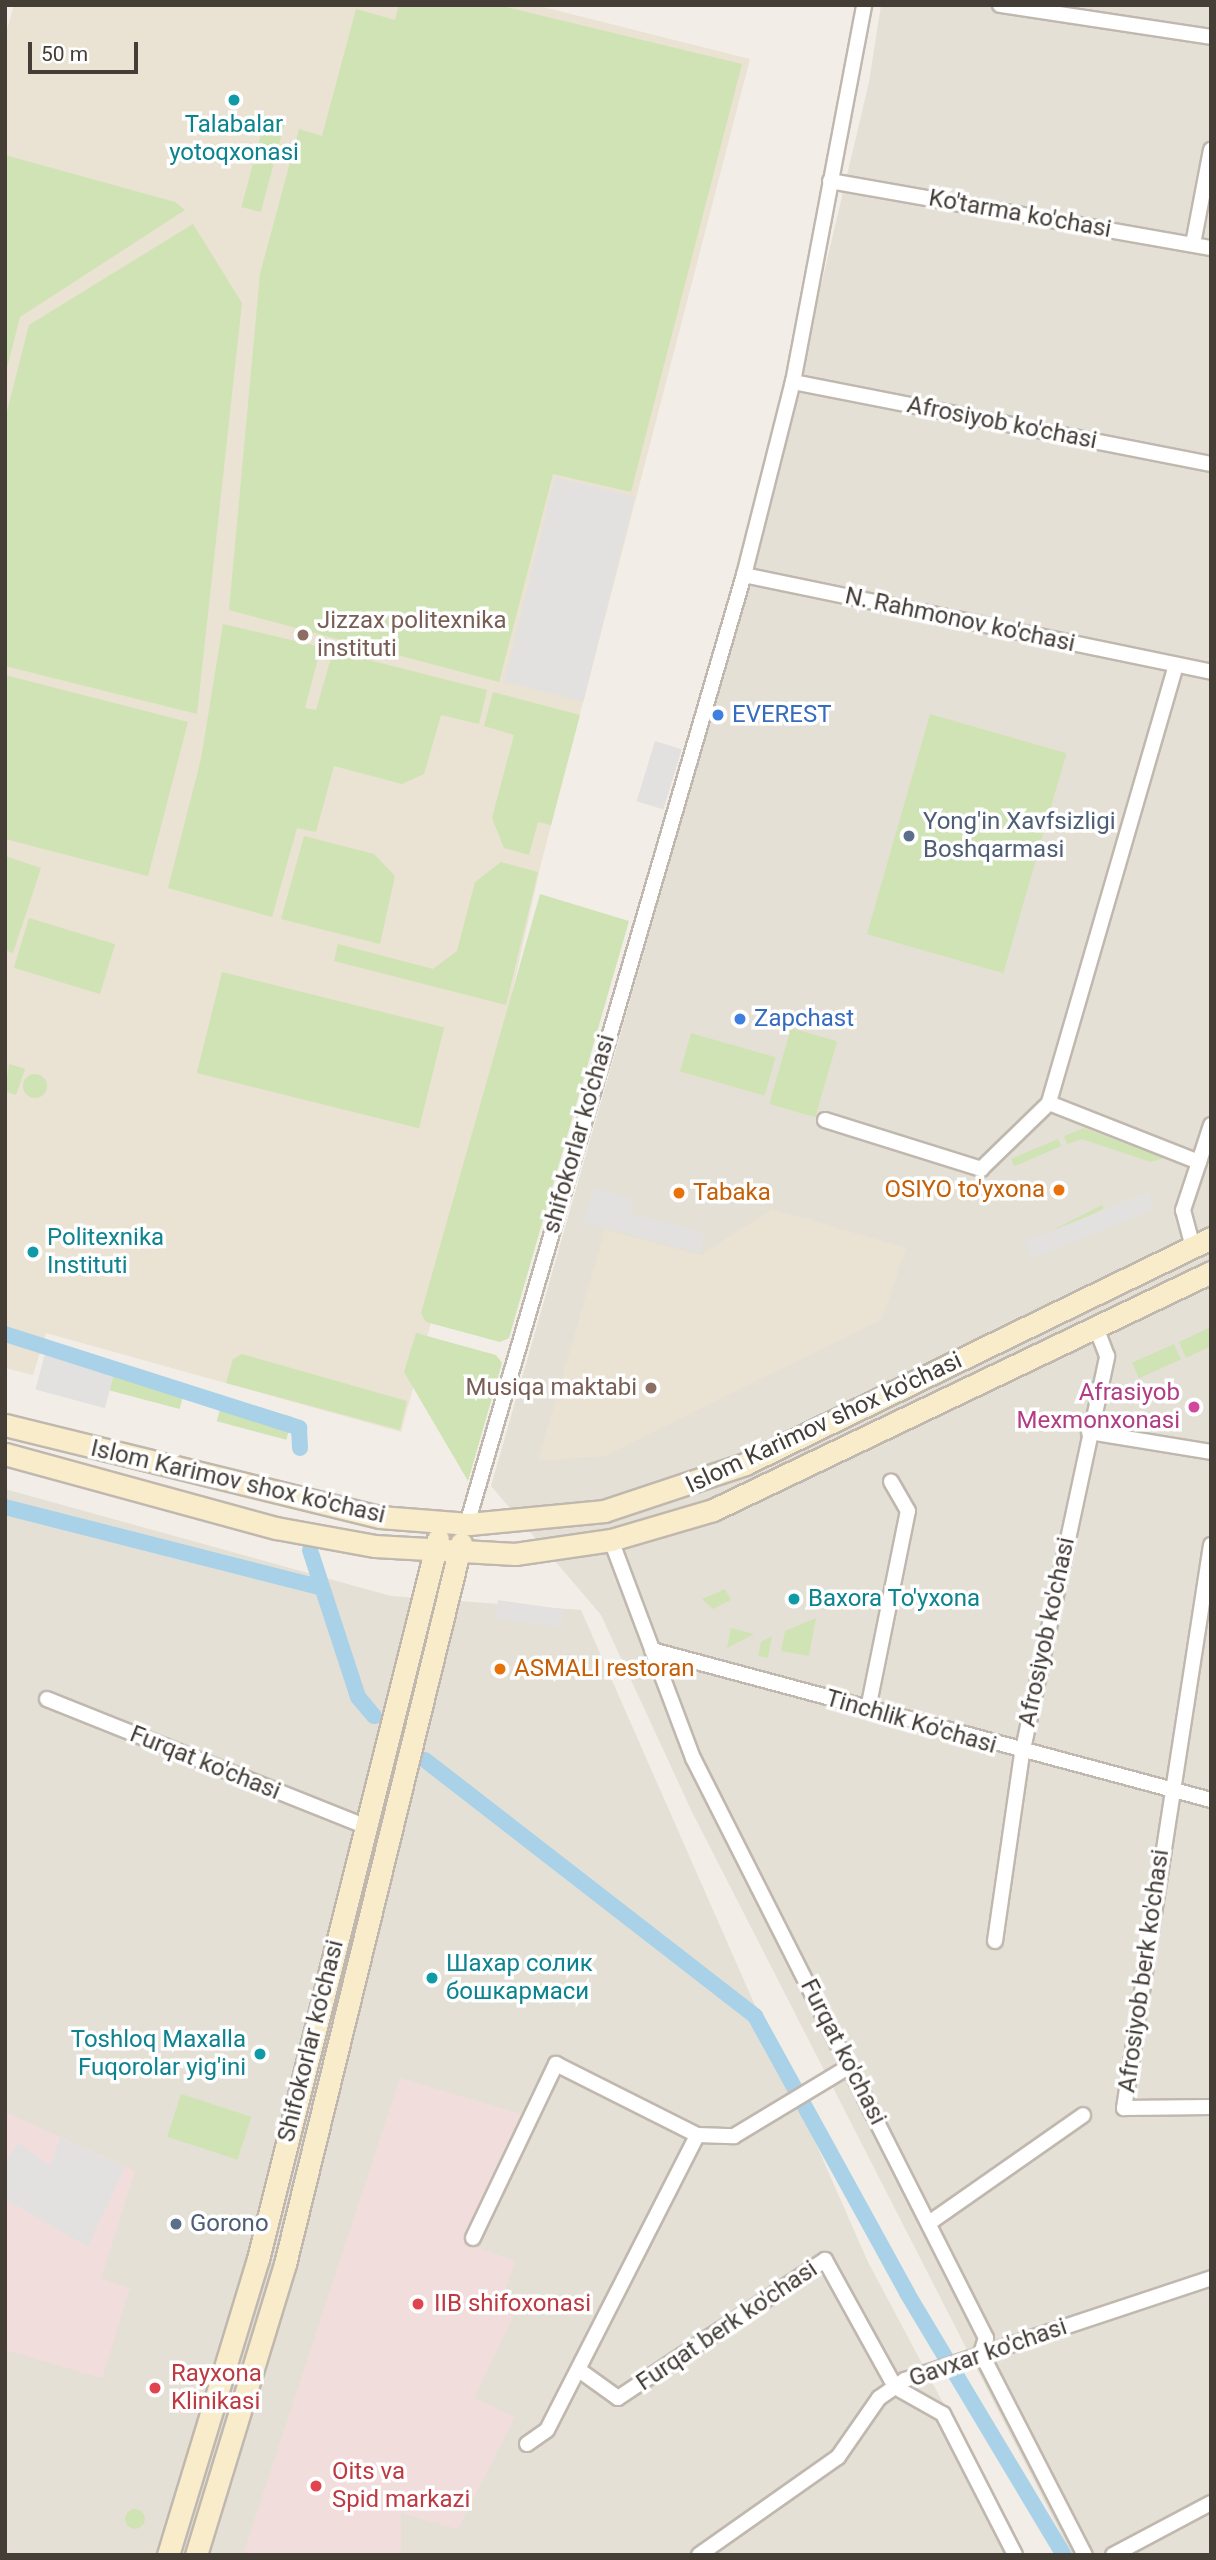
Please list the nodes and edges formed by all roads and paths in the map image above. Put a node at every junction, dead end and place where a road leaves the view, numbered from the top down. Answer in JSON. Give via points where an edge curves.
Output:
{"nodes":[{"id":1,"x":864,"y":5,"type":"edge"},
{"id":2,"x":1000,"y":5,"type":"edge"},
{"id":3,"x":1211,"y":37,"type":"edge"},
{"id":4,"x":1211,"y":150,"type":"edge"},
{"id":5,"x":830,"y":181,"type":"junction"},
{"id":6,"x":1193,"y":244,"type":"junction"},
{"id":7,"x":1211,"y":248,"type":"edge"},
{"id":8,"x":793,"y":382,"type":"junction"},
{"id":9,"x":1211,"y":464,"type":"edge"},
{"id":10,"x":744,"y":575,"type":"junction"},
{"id":11,"x":1176,"y":665,"type":"junction"},
{"id":12,"x":1211,"y":672,"type":"edge"},
{"id":13,"x":1049,"y":1102,"type":"junction"},
{"id":14,"x":825,"y":1120,"type":"dead end"},
{"id":15,"x":1211,"y":1125,"type":"edge"},
{"id":16,"x":1199,"y":1162,"type":"junction"},
{"id":17,"x":1202,"y":1243,"type":"edge"},
{"id":18,"x":1211,"y":1272,"type":"edge"},
{"id":19,"x":1096,"y":1327,"type":"junction"},
{"id":20,"x":5,"y":1425,"type":"edge"},
{"id":21,"x":1089,"y":1432,"type":"junction"},
{"id":22,"x":1211,"y":1452,"type":"edge"},
{"id":23,"x":5,"y":1454,"type":"edge"},
{"id":24,"x":891,"y":1481,"type":"dead end"},
{"id":25,"x":442,"y":1524,"type":"junction"},
{"id":26,"x":467,"y":1524,"type":"junction"},
{"id":27,"x":611,"y":1540,"type":"junction"},
{"id":28,"x":1211,"y":1545,"type":"edge"},
{"id":29,"x":435,"y":1552,"type":"junction"},
{"id":30,"x":457,"y":1554,"type":"junction"},
{"id":31,"x":652,"y":1650,"type":"junction"},
{"id":32,"x":47,"y":1699,"type":"dead end"},
{"id":33,"x":868,"y":1709,"type":"junction"},
{"id":34,"x":1022,"y":1755,"type":"junction"},
{"id":35,"x":1171,"y":1791,"type":"junction"},
{"id":36,"x":1211,"y":1801,"type":"edge"},
{"id":37,"x":363,"y":1826,"type":"junction"},
{"id":38,"x":995,"y":1941,"type":"dead end"},
{"id":39,"x":850,"y":2066,"type":"junction"},
{"id":40,"x":1211,"y":2107,"type":"edge"},
{"id":41,"x":1083,"y":2115,"type":"dead end"},
{"id":42,"x":697,"y":2135,"type":"junction"},
{"id":43,"x":929,"y":2223,"type":"junction"},
{"id":44,"x":473,"y":2238,"type":"dead end"},
{"id":45,"x":1211,"y":2278,"type":"edge"},
{"id":46,"x":981,"y":2353,"type":"junction"},
{"id":47,"x":579,"y":2370,"type":"junction"},
{"id":48,"x":895,"y":2387,"type":"junction"},
{"id":49,"x":527,"y":2444,"type":"dead end"},
{"id":50,"x":1211,"y":2503,"type":"edge"},
{"id":51,"x":168,"y":2555,"type":"edge"},
{"id":52,"x":196,"y":2555,"type":"edge"},
{"id":53,"x":699,"y":2555,"type":"edge"},
{"id":54,"x":1015,"y":2555,"type":"edge"},
{"id":55,"x":1085,"y":2555,"type":"edge"},
{"id":56,"x":1114,"y":2555,"type":"edge"}],
"edges":[{"from":1,"to":5,"type":"street","name":"shifokorlar ko'chasi"},
{"from":2,"to":3,"type":"street"},
{"from":4,"to":6,"type":"street"},
{"from":5,"to":6,"type":"street","name":"Ko'tarma ko'chasi"},
{"from":5,"to":8,"type":"street","name":"shifokorlar ko'chasi"},
{"from":6,"to":7,"type":"street","name":"Ko'tarma ko'chasi"},
{"from":8,"to":9,"type":"street","name":"Afrosiyob ko'chasi"},
{"from":8,"to":10,"type":"street","name":"shifokorlar ko'chasi"},
{"from":10,"to":11,"type":"street","name":"N. Rahmonov ko'chasi"},
{"from":10,"to":26,"type":"street","name":"shifokorlar ko'chasi","via":[[690,743]]},
{"from":11,"to":12,"type":"street","name":"N. Rahmonov ko'chasi"},
{"from":11,"to":13,"type":"street"},
{"from":13,"to":14,"type":"street","via":[[981,1169]]},
{"from":13,"to":16,"type":"street"},
{"from":15,"to":16,"type":"street"},
{"from":16,"to":17,"type":"street","via":[[1182,1210]]},
{"from":17,"to":26,"type":"main road","name":"Islom Karimov shox ko'chasi","via":[[681,1490],[604,1511]]},
{"from":18,"to":19,"type":"main road","name":"Islom Karimov shox ko'chasi"},
{"from":19,"to":21,"type":"street","name":"Afrosiyob ko'chasi","via":[[1107,1356]]},
{"from":19,"to":27,"type":"main road","name":"Islom Karimov shox ko'chasi","via":[[713,1510]]},
{"from":20,"to":25,"type":"main road","name":"Islom Karimov shox ko'chasi","via":[[269,1495]]},
{"from":21,"to":22,"type":"street"},
{"from":21,"to":34,"type":"street","name":"Afrosiyob ko'chasi"},
{"from":23,"to":29,"type":"main road","name":"Islom Karimov shox ko'chasi","via":[[276,1528]]},
{"from":24,"to":33,"type":"street","via":[[908,1511]]},
{"from":25,"to":26,"type":"main road","name":"Islom Karimov shox ko'chasi"},
{"from":25,"to":29,"type":"main road","name":"Shifokorlar ko'chasi"},
{"from":26,"to":30,"type":"main road","name":"Shifokorlar ko'chasi"},
{"from":27,"to":30,"type":"main road","name":"Islom Karimov shox ko'chasi","via":[[515,1554]]},
{"from":27,"to":31,"type":"street","name":"Furqat ko'chasi"},
{"from":28,"to":35,"type":"street","name":"Afrosiyob berk ko'chasi"},
{"from":29,"to":30,"type":"main road","name":"Islom Karimov shox ko'chasi"},
{"from":29,"to":37,"type":"main road","name":"Shifokorlar ko'chasi"},
{"from":30,"to":52,"type":"main road","name":"Shifokorlar ko'chasi","via":[[285,2264]]},
{"from":31,"to":33,"type":"street","name":"Tinchlik Ko'chasi"},
{"from":31,"to":39,"type":"street","name":"Furqat ko'chasi","via":[[693,1758]]},
{"from":32,"to":37,"type":"street","name":"Furqat ko'chasi"},
{"from":33,"to":34,"type":"street","name":"Tinchlik Ko'chasi"},
{"from":34,"to":35,"type":"street","name":"Tinchlik Ko'chasi"},
{"from":34,"to":38,"type":"street","name":"Afrosiyob ko'chasi"},
{"from":35,"to":36,"type":"street"},
{"from":35,"to":40,"type":"street","name":"Afrosiyob berk ko'chasi","via":[[1124,2108]]},
{"from":37,"to":51,"type":"main road","name":"Shifokorlar ko'chasi","via":[[258,2259]]},
{"from":39,"to":42,"type":"street","via":[[734,2136]]},
{"from":39,"to":43,"type":"street","name":"Furqat ko'chasi"},
{"from":41,"to":43,"type":"street"},
{"from":42,"to":44,"type":"street","via":[[556,2064]]},
{"from":42,"to":47,"type":"street"},
{"from":43,"to":46,"type":"street","name":"Furqat ko'chasi","via":[[986,2338]]},
{"from":45,"to":46,"type":"street","name":"Gavxar ko'chasi"},
{"from":46,"to":48,"type":"street","name":"Gavxar ko'chasi"},
{"from":46,"to":55,"type":"street","name":"Furqat ko'chasi"},
{"from":47,"to":48,"type":"street","name":"Furqat berk ko'chasi","via":[[618,2398],[825,2260]]},
{"from":47,"to":49,"type":"street","via":[[547,2430]]},
{"from":48,"to":53,"type":"street","name":"Gavxar ko'chasi","via":[[879,2398],[838,2457]]},
{"from":48,"to":54,"type":"street","via":[[943,2414]]},
{"from":50,"to":56,"type":"street"}]}
